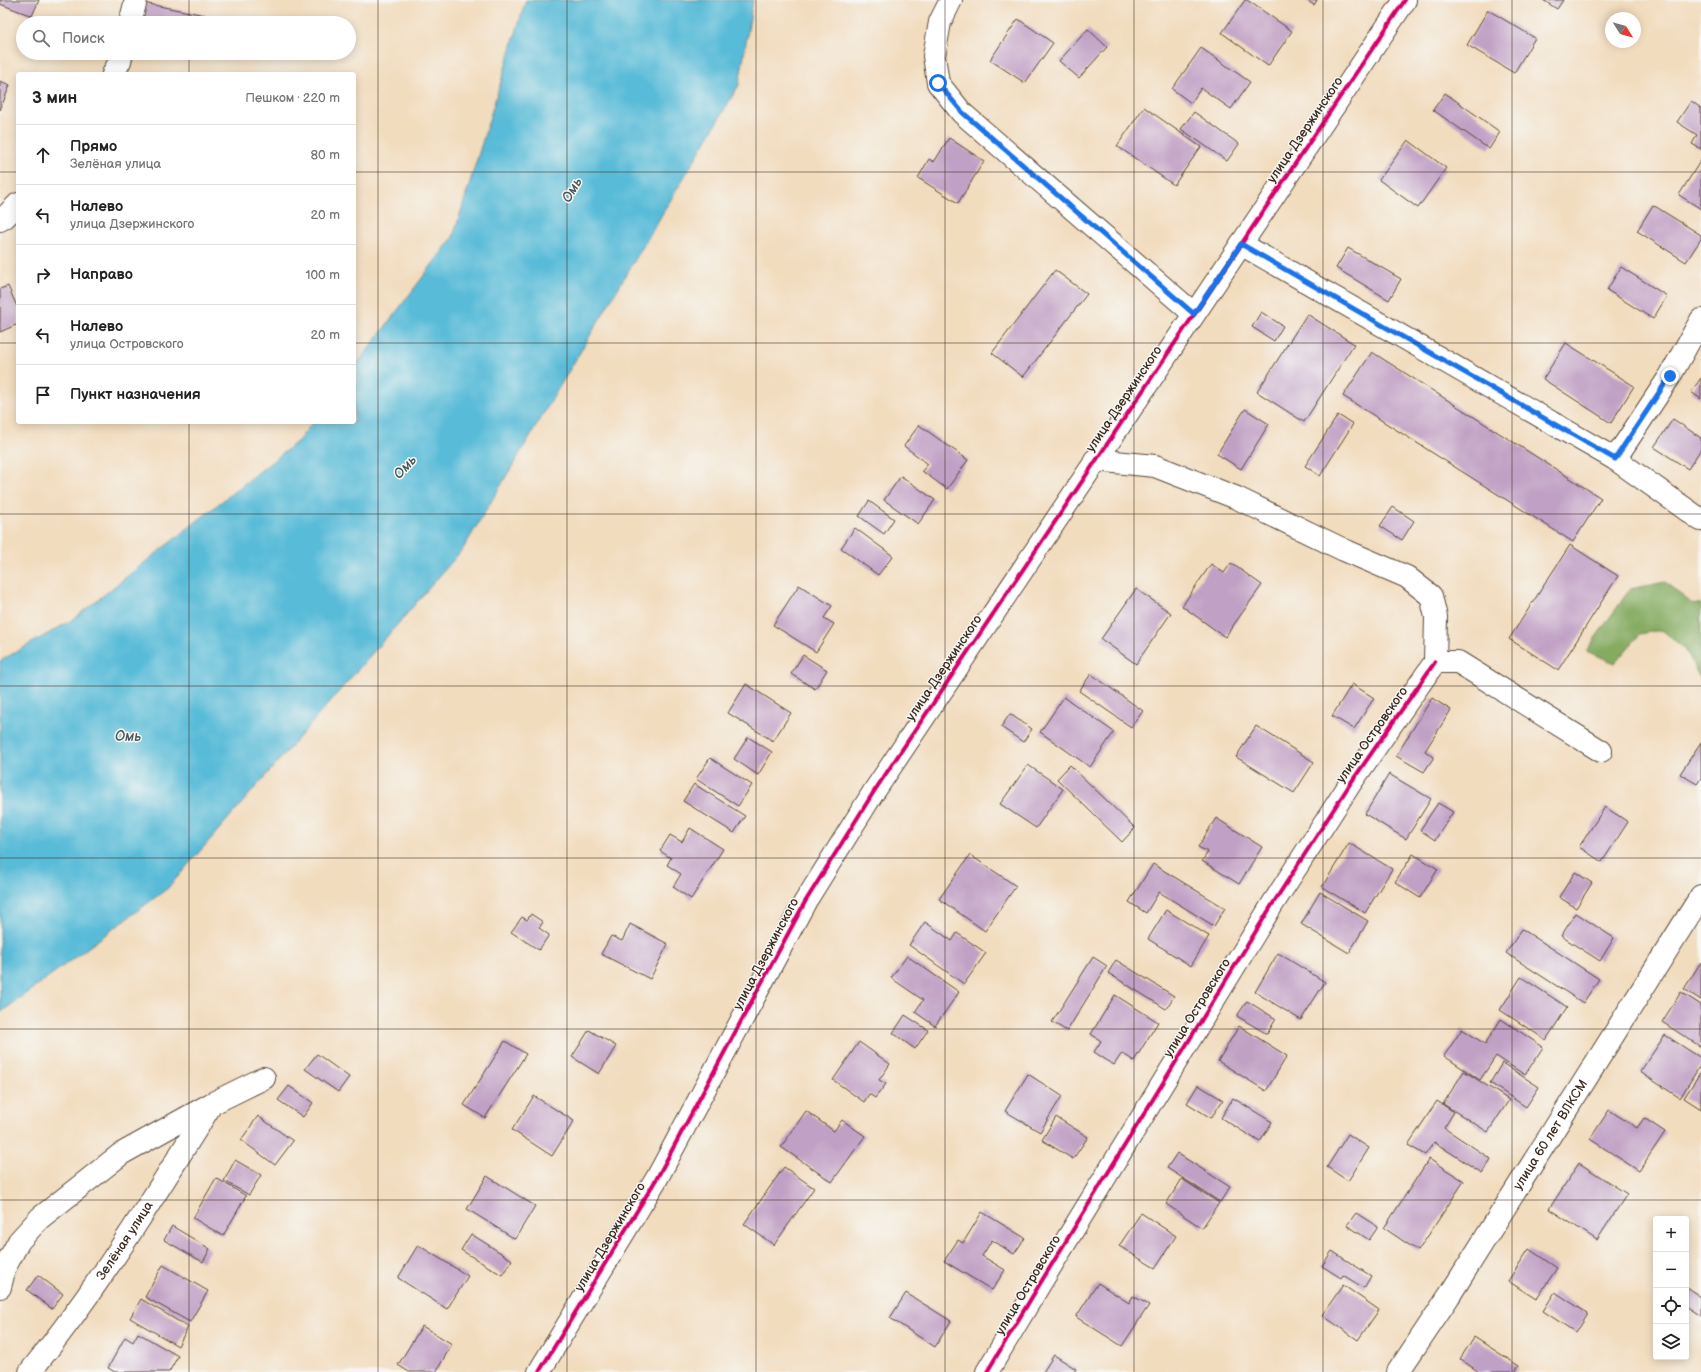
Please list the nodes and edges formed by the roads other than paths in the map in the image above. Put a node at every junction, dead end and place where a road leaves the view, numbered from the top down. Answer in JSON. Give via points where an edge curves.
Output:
{"nodes":[{"id":1,"x":136,"y":0,"type":"edge"},
{"id":2,"x":951,"y":0,"type":"edge"},
{"id":3,"x":1405,"y":0,"type":"edge"},
{"id":4,"x":132,"y":16,"type":"edge"},
{"id":5,"x":120,"y":60,"type":"edge"},
{"id":6,"x":114,"y":72,"type":"edge"},
{"id":7,"x":16,"y":206,"type":"edge"},
{"id":8,"x":0,"y":220,"type":"edge"},
{"id":9,"x":1241,"y":244,"type":"junction"},
{"id":10,"x":1194,"y":314,"type":"junction"},
{"id":11,"x":1701,"y":320,"type":"edge"},
{"id":12,"x":1615,"y":459,"type":"junction"},
{"id":13,"x":1095,"y":460,"type":"junction"},
{"id":14,"x":1701,"y":520,"type":"edge"},
{"id":15,"x":1435,"y":662,"type":"junction"},
{"id":16,"x":1601,"y":751,"type":"dead end"},
{"id":17,"x":1701,"y":896,"type":"edge"},
{"id":18,"x":264,"y":1078,"type":"dead end"},
{"id":19,"x":212,"y":1104,"type":"junction"},
{"id":20,"x":0,"y":1288,"type":"edge"},
{"id":21,"x":30,"y":1372,"type":"edge"},
{"id":22,"x":539,"y":1372,"type":"edge"},
{"id":23,"x":987,"y":1372,"type":"edge"},
{"id":24,"x":1398,"y":1372,"type":"edge"}],
"edges":[{"from":1,"to":4,"type":"street"},
{"from":2,"to":10,"type":"street","via":[[940,22],[934,56],[938,83],[962,112]]},
{"from":3,"to":9,"type":"street","name":"улица Дзержинского"},
{"from":5,"to":6,"type":"street"},
{"from":7,"to":8,"type":"street"},
{"from":9,"to":10,"type":"street","name":"улица Дзержинского"},
{"from":9,"to":12,"type":"street"},
{"from":10,"to":13,"type":"street","name":"улица Дзержинского"},
{"from":11,"to":12,"type":"street","via":[[1670,376]]},
{"from":12,"to":14,"type":"street"},
{"from":13,"to":15,"type":"street","via":[[1155,466],[1236,498],[1407,577],[1431,596],[1436,617]]},
{"from":13,"to":22,"type":"street","name":"улица Дзержинского","via":[[873,792],[805,902],[657,1178]]},
{"from":15,"to":16,"type":"street","via":[[1458,662]]},
{"from":15,"to":23,"type":"street","name":"улица Островского","via":[[1350,784],[1272,905]]},
{"from":17,"to":24,"type":"street","name":"улица 60 лет ВЛКСМ","via":[[1449,1296]]},
{"from":18,"to":19,"type":"street"},
{"from":19,"to":20,"type":"street","via":[[121,1154],[40,1218],[19,1242],[5,1267]]},
{"from":19,"to":21,"type":"street","name":"Зелёная улица","via":[[83,1304]]}]}
